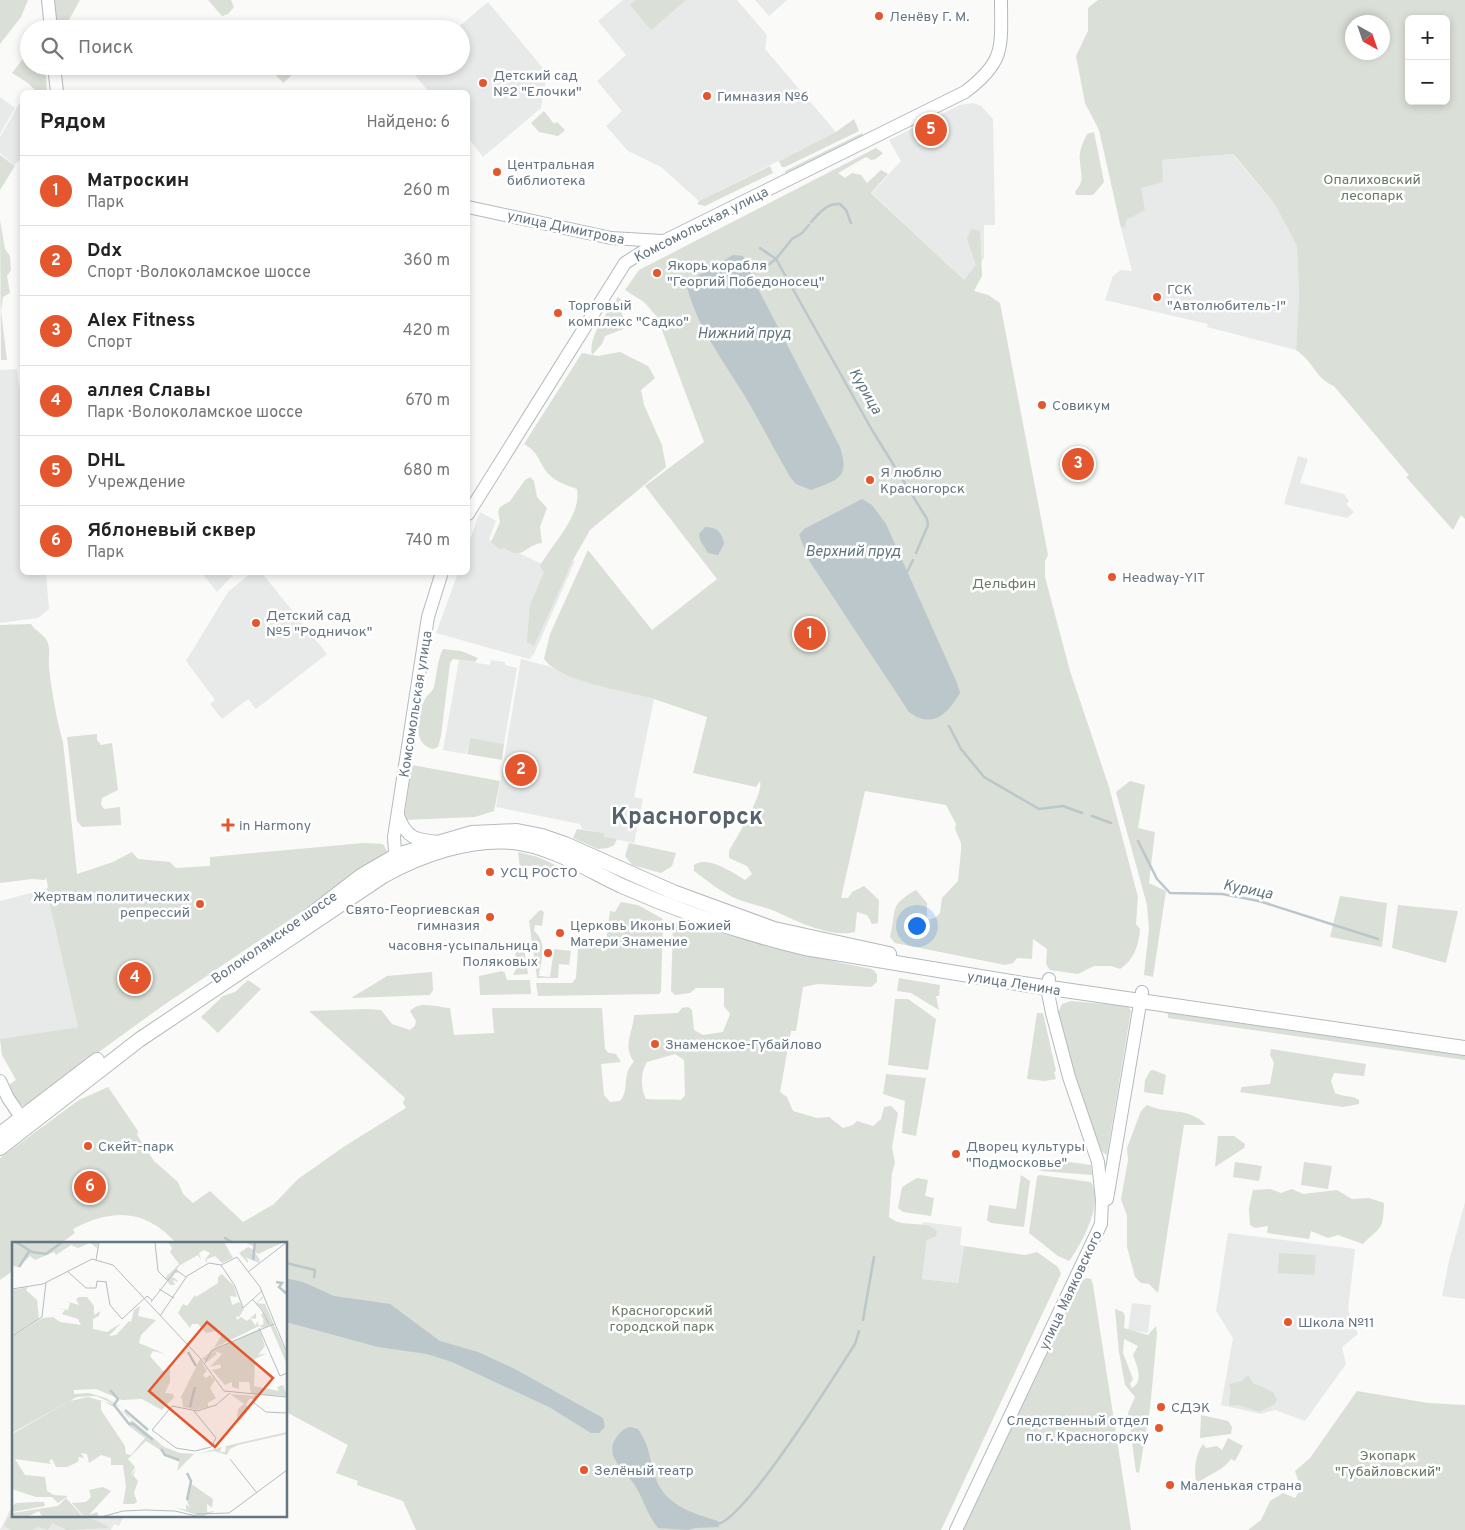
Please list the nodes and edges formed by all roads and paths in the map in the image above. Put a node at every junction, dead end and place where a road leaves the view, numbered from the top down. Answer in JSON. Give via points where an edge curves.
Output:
{"nodes":[{"id":1,"x":48,"y":0,"type":"edge"},
{"id":2,"x":1001,"y":0,"type":"edge"},
{"id":3,"x":50,"y":20,"type":"edge"},
{"id":4,"x":55,"y":75,"type":"edge"},
{"id":5,"x":57,"y":90,"type":"edge"},
{"id":6,"x":470,"y":206,"type":"edge"},
{"id":7,"x":617,"y":238,"type":"junction"},
{"id":8,"x":665,"y":241,"type":"junction"},
{"id":9,"x":625,"y":263,"type":"junction"},
{"id":10,"x":470,"y":511,"type":"edge"},
{"id":11,"x":441,"y":575,"type":"edge"},
{"id":12,"x":398,"y":816,"type":"junction"},
{"id":13,"x":439,"y":842,"type":"junction"},
{"id":14,"x":579,"y":851,"type":"joint"},
{"id":15,"x":399,"y":861,"type":"junction"},
{"id":16,"x":577,"y":865,"type":"joint"},
{"id":17,"x":1048,"y":983,"type":"junction"},
{"id":18,"x":1141,"y":997,"type":"junction"},
{"id":19,"x":1465,"y":1039,"type":"edge"},
{"id":20,"x":1465,"y":1048,"type":"edge"},
{"id":21,"x":0,"y":1080,"type":"edge"},
{"id":22,"x":24,"y":1122,"type":"junction"},
{"id":23,"x":0,"y":1134,"type":"edge"},
{"id":24,"x":0,"y":1148,"type":"edge"},
{"id":25,"x":1096,"y":1154,"type":"junction"},
{"id":26,"x":1116,"y":1154,"type":"junction"},
{"id":27,"x":1101,"y":1224,"type":"junction"},
{"id":28,"x":956,"y":1530,"type":"edge"}],
"edges":[{"from":1,"to":3,"type":"street"},
{"from":2,"to":8,"type":"street","name":"Комсомольская улица","via":[[1001,49],[987,72],[960,94]]},
{"from":4,"to":5,"type":"street"},
{"from":6,"to":7,"type":"street","name":"улица Димитрова"},
{"from":7,"to":8,"type":"street","name":"улица Димитрова"},
{"from":7,"to":9,"type":"street","via":[[626,248]]},
{"from":8,"to":9,"type":"street","name":"Комсомольская улица"},
{"from":9,"to":10,"type":"street","name":"Комсомольская улица"},
{"from":11,"to":12,"type":"street","name":"Комсомольская улица","via":[[427,626]]},
{"from":12,"to":13,"type":"street","via":[[412,837]]},
{"from":12,"to":15,"type":"street","name":"Комсомольская улица","via":[[394,837]]},
{"from":13,"to":14,"type":"main road","name":"Волоколамское шоссе","via":[[472,833],[517,831],[542,836]]},
{"from":13,"to":15,"type":"main road","name":"Волоколамское шоссе"},
{"from":14,"to":17,"type":"main road","name":"улица Ленина","via":[[673,892],[774,929]]},
{"from":15,"to":16,"type":"main road","name":"Волоколамское шоссе","via":[[499,841],[528,845]]},
{"from":15,"to":22,"type":"main road","name":"Волоколамское шоссе","via":[[361,876],[293,927],[162,1013]]},
{"from":16,"to":17,"type":"main road","name":"улица Ленина","via":[[670,906],[771,940],[844,956]]},
{"from":17,"to":18,"type":"main road","name":"улица Ленина"},
{"from":17,"to":25,"type":"street","name":"улица Маяковского","via":[[1069,1077]]},
{"from":18,"to":19,"type":"main road","name":"улица Ленина"},
{"from":18,"to":20,"type":"main road","name":"улица Ленина"},
{"from":18,"to":26,"type":"street"},
{"from":21,"to":22,"type":"street"},
{"from":22,"to":23,"type":"main road","name":"Волоколамское шоссе"},
{"from":22,"to":24,"type":"main road","name":"Волоколамское шоссе"},
{"from":25,"to":26,"type":"street","via":[[1105,1159]]},
{"from":25,"to":27,"type":"street","name":"улица Маяковского","via":[[1102,1200]]},
{"from":26,"to":27,"type":"street"},
{"from":27,"to":28,"type":"street","name":"улица Маяковского"}]}
